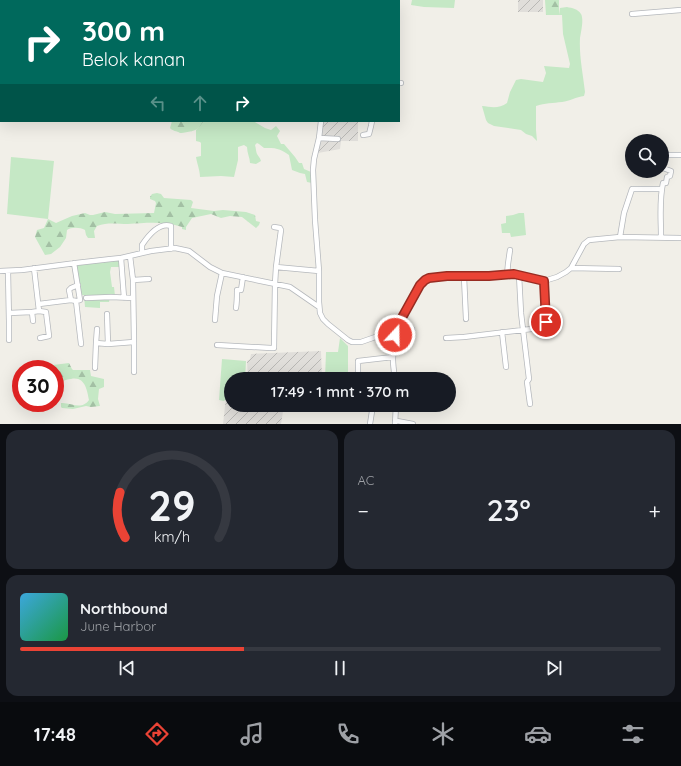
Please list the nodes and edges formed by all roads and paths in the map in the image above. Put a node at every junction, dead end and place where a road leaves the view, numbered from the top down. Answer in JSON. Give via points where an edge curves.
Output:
{"nodes":[{"id":1,"x":681,"y":10,"type":"edge"},
{"id":2,"x":632,"y":14,"type":"dead end"},
{"id":3,"x":320,"y":122,"type":"edge"},
{"id":4,"x":372,"y":122,"type":"edge"},
{"id":5,"x":363,"y":135,"type":"dead end"},
{"id":6,"x":319,"y":138,"type":"junction"},
{"id":7,"x":338,"y":139,"type":"dead end"},
{"id":8,"x":681,"y":155,"type":"edge"},
{"id":9,"x":662,"y":190,"type":"junction"},
{"id":10,"x":274,"y":227,"type":"dead end"},
{"id":11,"x":620,"y":237,"type":"junction"},
{"id":12,"x":661,"y":237,"type":"junction"},
{"id":13,"x":681,"y":238,"type":"edge"},
{"id":14,"x":171,"y":249,"type":"junction"},
{"id":15,"x":510,"y":250,"type":"dead end"},
{"id":16,"x":142,"y":253,"type":"junction"},
{"id":17,"x":130,"y":256,"type":"junction"},
{"id":18,"x":121,"y":258,"type":"junction"},
{"id":19,"x":74,"y":263,"type":"junction"},
{"id":20,"x":276,"y":267,"type":"junction"},
{"id":21,"x":34,"y":268,"type":"junction"},
{"id":22,"x":571,"y":268,"type":"junction"},
{"id":23,"x":619,"y":269,"type":"dead end"},
{"id":24,"x":0,"y":271,"type":"edge"},
{"id":25,"x":8,"y":271,"type":"junction"},
{"id":26,"x":319,"y":271,"type":"junction"},
{"id":27,"x":222,"y":273,"type":"junction"},
{"id":28,"x":508,"y":275,"type":"junction"},
{"id":29,"x":519,"y":275,"type":"junction"},
{"id":30,"x":464,"y":276,"type":"junction"},
{"id":31,"x":243,"y":277,"type":"junction"},
{"id":32,"x":149,"y":279,"type":"dead end"},
{"id":33,"x":133,"y":280,"type":"junction"},
{"id":34,"x":544,"y":281,"type":"junction"},
{"id":35,"x":275,"y":284,"type":"junction"},
{"id":36,"x":78,"y":285,"type":"junction"},
{"id":37,"x":86,"y":298,"type":"dead end"},
{"id":38,"x":124,"y":298,"type":"junction"},
{"id":39,"x":133,"y":298,"type":"junction"},
{"id":40,"x":71,"y":300,"type":"junction"},
{"id":41,"x":76,"y":301,"type":"junction"},
{"id":42,"x":39,"y":304,"type":"junction"},
{"id":43,"x":319,"y":307,"type":"junction"},
{"id":44,"x":236,"y":308,"type":"dead end"},
{"id":45,"x":39,"y":311,"type":"junction"},
{"id":46,"x":32,"y":312,"type":"junction"},
{"id":47,"x":9,"y":313,"type":"junction"},
{"id":48,"x":107,"y":314,"type":"dead end"},
{"id":49,"x":466,"y":319,"type":"dead end"},
{"id":50,"x":215,"y":320,"type":"dead end"},
{"id":51,"x":33,"y":321,"type":"dead end"},
{"id":52,"x":546,"y":322,"type":"dead end"},
{"id":53,"x":398,"y":326,"type":"junction"},
{"id":54,"x":540,"y":328,"type":"dead end"},
{"id":55,"x":97,"y":329,"type":"dead end"},
{"id":56,"x":412,"y":329,"type":"dead end"},
{"id":57,"x":524,"y":330,"type":"junction"},
{"id":58,"x":394,"y":332,"type":"junction"},
{"id":59,"x":502,"y":332,"type":"junction"},
{"id":60,"x":40,"y":338,"type":"dead end"},
{"id":61,"x":446,"y":338,"type":"dead end"},
{"id":62,"x":9,"y":340,"type":"dead end"},
{"id":63,"x":134,"y":342,"type":"junction"},
{"id":64,"x":96,"y":343,"type":"junction"},
{"id":65,"x":81,"y":344,"type":"dead end"},
{"id":66,"x":108,"y":344,"type":"junction"},
{"id":67,"x":217,"y":345,"type":"dead end"},
{"id":68,"x":393,"y":357,"type":"junction"},
{"id":69,"x":506,"y":367,"type":"dead end"},
{"id":70,"x":95,"y":368,"type":"dead end"},
{"id":71,"x":134,"y":372,"type":"dead end"},
{"id":72,"x":358,"y":372,"type":"dead end"},
{"id":73,"x":394,"y":372,"type":"edge"},
{"id":74,"x":530,"y":404,"type":"dead end"},
{"id":75,"x":372,"y":412,"type":"edge"},
{"id":76,"x":396,"y":412,"type":"edge"},
{"id":77,"x":395,"y":423,"type":"edge"},
{"id":78,"x":370,"y":424,"type":"edge"},
{"id":79,"x":413,"y":424,"type":"edge"}],
"edges":[{"from":1,"to":2,"type":"street"},
{"from":3,"to":6,"type":"street"},
{"from":4,"to":5,"type":"street","via":[[369,134]]},
{"from":6,"to":7,"type":"street"},
{"from":6,"to":26,"type":"street","via":[[313,164]]},
{"from":8,"to":9,"type":"street","via":[[664,156],[663,168],[672,171],[666,183],[663,183]]},
{"from":9,"to":11,"type":"street","via":[[632,190],[624,213]]},
{"from":9,"to":12,"type":"street"},
{"from":10,"to":20,"type":"street","via":[[281,230]]},
{"from":11,"to":12,"type":"street"},
{"from":11,"to":22,"type":"street","via":[[590,239],[584,244]]},
{"from":12,"to":13,"type":"street"},
{"from":14,"to":16,"type":"street"},
{"from":14,"to":16,"type":"street","via":[[171,226],[166,225],[154,230],[147,238],[142,245]]},
{"from":14,"to":27,"type":"street","via":[[189,251]]},
{"from":15,"to":28,"type":"street"},
{"from":16,"to":17,"type":"street"},
{"from":17,"to":18,"type":"street"},
{"from":17,"to":33,"type":"street"},
{"from":18,"to":19,"type":"street"},
{"from":18,"to":38,"type":"street"},
{"from":19,"to":21,"type":"street"},
{"from":19,"to":36,"type":"street"},
{"from":20,"to":26,"type":"street"},
{"from":20,"to":35,"type":"street"},
{"from":21,"to":25,"type":"street"},
{"from":21,"to":42,"type":"street"},
{"from":22,"to":23,"type":"street"},
{"from":22,"to":34,"type":"street"},
{"from":24,"to":25,"type":"street"},
{"from":25,"to":47,"type":"street"},
{"from":26,"to":43,"type":"street"},
{"from":27,"to":31,"type":"street"},
{"from":27,"to":50,"type":"street"},
{"from":28,"to":29,"type":"street"},
{"from":28,"to":30,"type":"street"},
{"from":29,"to":34,"type":"street"},
{"from":29,"to":57,"type":"street"},
{"from":30,"to":49,"type":"street"},
{"from":30,"to":53,"type":"street","via":[[433,277],[422,282]]},
{"from":31,"to":35,"type":"street"},
{"from":31,"to":44,"type":"street","via":[[241,290],[237,290]]},
{"from":32,"to":33,"type":"street"},
{"from":33,"to":39,"type":"street"},
{"from":34,"to":52,"type":"street"},
{"from":35,"to":43,"type":"street","via":[[290,286]]},
{"from":35,"to":67,"type":"street","via":[[274,348]]},
{"from":36,"to":40,"type":"street","via":[[69,290]]},
{"from":36,"to":41,"type":"street","via":[[80,300]]},
{"from":37,"to":38,"type":"street"},
{"from":38,"to":39,"type":"street"},
{"from":39,"to":63,"type":"street"},
{"from":40,"to":41,"type":"street"},
{"from":40,"to":42,"type":"street"},
{"from":41,"to":65,"type":"street"},
{"from":42,"to":45,"type":"street"},
{"from":43,"to":58,"type":"street","via":[[321,316],[352,342],[361,342]]},
{"from":45,"to":46,"type":"street"},
{"from":45,"to":60,"type":"street","via":[[46,311],[49,336]]},
{"from":46,"to":47,"type":"street"},
{"from":46,"to":51,"type":"street"},
{"from":47,"to":62,"type":"street"},
{"from":48,"to":66,"type":"street"},
{"from":53,"to":56,"type":"street"},
{"from":53,"to":58,"type":"street"},
{"from":54,"to":57,"type":"street"},
{"from":55,"to":64,"type":"street"},
{"from":57,"to":59,"type":"street"},
{"from":57,"to":74,"type":"street"},
{"from":58,"to":68,"type":"street"},
{"from":59,"to":61,"type":"street"},
{"from":59,"to":69,"type":"street"},
{"from":63,"to":66,"type":"street"},
{"from":63,"to":71,"type":"street"},
{"from":64,"to":66,"type":"street"},
{"from":64,"to":70,"type":"street"},
{"from":68,"to":72,"type":"street","via":[[358,361]]},
{"from":68,"to":73,"type":"street"},
{"from":75,"to":78,"type":"street"},
{"from":76,"to":77,"type":"street"},
{"from":77,"to":79,"type":"street"}]}
